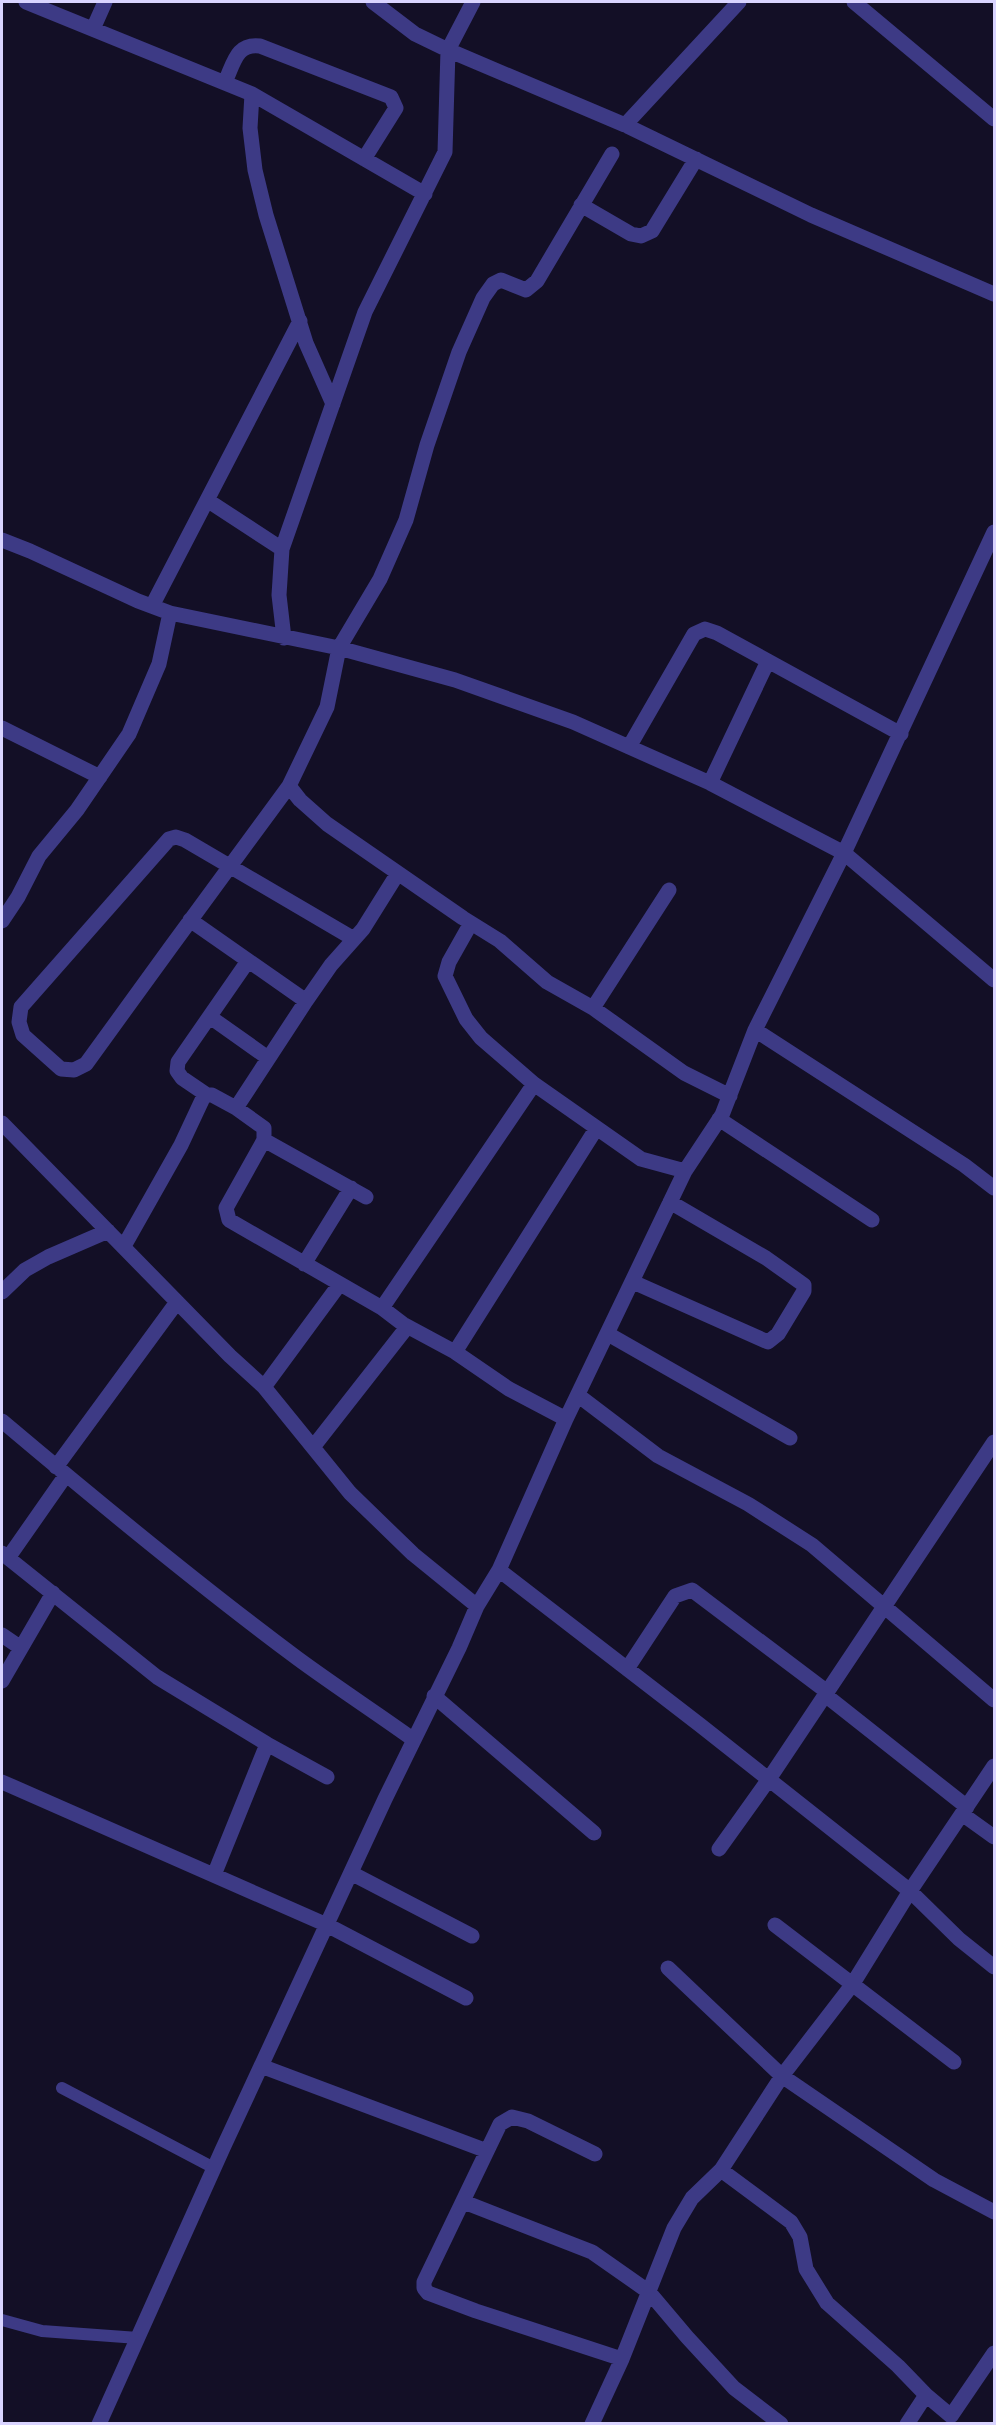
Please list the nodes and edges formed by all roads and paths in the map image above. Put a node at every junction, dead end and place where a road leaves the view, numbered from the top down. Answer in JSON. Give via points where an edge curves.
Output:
{"nodes":[{"id":1,"x":26,"y":2,"type":"edge"},
{"id":2,"x":105,"y":2,"type":"edge"},
{"id":3,"x":373,"y":2,"type":"edge"},
{"id":4,"x":473,"y":2,"type":"edge"},
{"id":5,"x":854,"y":2,"type":"edge"},
{"id":6,"x":729,"y":4,"type":"edge"},
{"id":7,"x":93,"y":29,"type":"junction"},
{"id":8,"x":448,"y":50,"type":"junction"},
{"id":9,"x":225,"y":82,"type":"junction"},
{"id":10,"x":252,"y":94,"type":"junction"},
{"id":11,"x":994,"y":119,"type":"edge"},
{"id":12,"x":625,"y":125,"type":"junction"},
{"id":13,"x":612,"y":154,"type":"dead end"},
{"id":14,"x":364,"y":159,"type":"junction"},
{"id":15,"x":696,"y":159,"type":"junction"},
{"id":16,"x":425,"y":194,"type":"junction"},
{"id":17,"x":582,"y":204,"type":"junction"},
{"id":18,"x":994,"y":294,"type":"edge"},
{"id":19,"x":300,"y":321,"type":"junction"},
{"id":20,"x":333,"y":404,"type":"junction"},
{"id":21,"x":207,"y":500,"type":"junction"},
{"id":22,"x":994,"y":532,"type":"edge"},
{"id":23,"x":2,"y":540,"type":"edge"},
{"id":24,"x":282,"y":549,"type":"junction"},
{"id":25,"x":152,"y":606,"type":"junction"},
{"id":26,"x":170,"y":613,"type":"junction"},
{"id":27,"x":284,"y":638,"type":"junction"},
{"id":28,"x":339,"y":648,"type":"junction"},
{"id":29,"x":768,"y":661,"type":"junction"},
{"id":30,"x":2,"y":728,"type":"edge"},
{"id":31,"x":901,"y":734,"type":"junction"},
{"id":32,"x":628,"y":747,"type":"junction"},
{"id":33,"x":99,"y":777,"type":"junction"},
{"id":34,"x":710,"y":783,"type":"junction"},
{"id":35,"x":289,"y":786,"type":"junction"},
{"id":36,"x":844,"y":854,"type":"junction"},
{"id":37,"x":229,"y":867,"type":"junction"},
{"id":38,"x":398,"y":873,"type":"junction"},
{"id":39,"x":669,"y":890,"type":"dead end"},
{"id":40,"x":190,"y":920,"type":"junction"},
{"id":41,"x":2,"y":921,"type":"edge"},
{"id":42,"x":471,"y":923,"type":"junction"},
{"id":43,"x":354,"y":939,"type":"junction"},
{"id":44,"x":248,"y":961,"type":"junction"},
{"id":45,"x":994,"y":980,"type":"edge"},
{"id":46,"x":306,"y":1001,"type":"junction"},
{"id":47,"x":593,"y":1008,"type":"junction"},
{"id":48,"x":210,"y":1017,"type":"junction"},
{"id":49,"x":755,"y":1030,"type":"junction"},
{"id":50,"x":268,"y":1058,"type":"junction"},
{"id":51,"x":534,"y":1084,"type":"junction"},
{"id":52,"x":207,"y":1095,"type":"junction"},
{"id":53,"x":730,"y":1096,"type":"junction"},
{"id":54,"x":236,"y":1108,"type":"junction"},
{"id":55,"x":719,"y":1119,"type":"junction"},
{"id":56,"x":2,"y":1123,"type":"edge"},
{"id":57,"x":596,"y":1129,"type":"junction"},
{"id":58,"x":264,"y":1140,"type":"junction"},
{"id":59,"x":685,"y":1171,"type":"junction"},
{"id":60,"x":351,"y":1188,"type":"junction"},
{"id":61,"x":994,"y":1188,"type":"edge"},
{"id":62,"x":366,"y":1197,"type":"dead end"},
{"id":63,"x":670,"y":1202,"type":"junction"},
{"id":64,"x":872,"y":1220,"type":"dead end"},
{"id":65,"x":108,"y":1231,"type":"junction"},
{"id":66,"x":124,"y":1246,"type":"junction"},
{"id":67,"x":304,"y":1264,"type":"junction"},
{"id":68,"x":633,"y":1282,"type":"junction"},
{"id":69,"x":339,"y":1285,"type":"junction"},
{"id":70,"x":2,"y":1292,"type":"edge"},
{"id":71,"x":177,"y":1302,"type":"junction"},
{"id":72,"x":382,"y":1308,"type":"junction"},
{"id":73,"x":407,"y":1327,"type":"junction"},
{"id":74,"x":608,"y":1334,"type":"junction"},
{"id":75,"x":454,"y":1352,"type":"junction"},
{"id":76,"x":264,"y":1387,"type":"junction"},
{"id":77,"x":579,"y":1396,"type":"junction"},
{"id":78,"x":567,"y":1419,"type":"junction"},
{"id":79,"x":2,"y":1421,"type":"edge"},
{"id":80,"x":790,"y":1438,"type":"dead end"},
{"id":81,"x":994,"y":1442,"type":"edge"},
{"id":82,"x":313,"y":1447,"type":"junction"},
{"id":83,"x":61,"y":1471,"type":"junction"},
{"id":84,"x":5,"y":1556,"type":"edge"},
{"id":85,"x":498,"y":1570,"type":"junction"},
{"id":86,"x":53,"y":1593,"type":"junction"},
{"id":87,"x":884,"y":1605,"type":"junction"},
{"id":88,"x":477,"y":1606,"type":"junction"},
{"id":89,"x":2,"y":1635,"type":"edge"},
{"id":90,"x":21,"y":1648,"type":"junction"},
{"id":91,"x":627,"y":1669,"type":"junction"},
{"id":92,"x":2,"y":1681,"type":"edge"},
{"id":93,"x":825,"y":1693,"type":"junction"},
{"id":94,"x":434,"y":1696,"type":"junction"},
{"id":95,"x":994,"y":1700,"type":"edge"},
{"id":96,"x":414,"y":1740,"type":"junction"},
{"id":97,"x":267,"y":1744,"type":"junction"},
{"id":98,"x":994,"y":1766,"type":"edge"},
{"id":99,"x":327,"y":1777,"type":"dead end"},
{"id":100,"x":769,"y":1779,"type":"junction"},
{"id":101,"x":2,"y":1782,"type":"edge"},
{"id":102,"x":965,"y":1810,"type":"junction"},
{"id":103,"x":594,"y":1833,"type":"dead end"},
{"id":104,"x":994,"y":1837,"type":"edge"},
{"id":105,"x":718,"y":1849,"type":"dead end"},
{"id":106,"x":351,"y":1873,"type":"junction"},
{"id":107,"x":213,"y":1875,"type":"junction"},
{"id":108,"x":910,"y":1891,"type":"junction"},
{"id":109,"x":327,"y":1925,"type":"junction"},
{"id":110,"x":775,"y":1925,"type":"dead end"},
{"id":111,"x":472,"y":1936,"type":"dead end"},
{"id":112,"x":994,"y":1967,"type":"edge"},
{"id":113,"x":668,"y":1968,"type":"dead end"},
{"id":114,"x":852,"y":1985,"type":"junction"},
{"id":115,"x":466,"y":1998,"type":"dead end"},
{"id":116,"x":954,"y":2062,"type":"dead end"},
{"id":117,"x":261,"y":2066,"type":"junction"},
{"id":118,"x":782,"y":2076,"type":"junction"},
{"id":119,"x":62,"y":2088,"type":"dead end"},
{"id":120,"x":487,"y":2151,"type":"junction"},
{"id":121,"x":595,"y":2154,"type":"dead end"},
{"id":122,"x":214,"y":2168,"type":"junction"},
{"id":123,"x":721,"y":2170,"type":"junction"},
{"id":124,"x":464,"y":2202,"type":"junction"},
{"id":125,"x":994,"y":2212,"type":"edge"},
{"id":126,"x":649,"y":2292,"type":"junction"},
{"id":127,"x":2,"y":2320,"type":"edge"},
{"id":128,"x":138,"y":2338,"type":"junction"},
{"id":129,"x":994,"y":2353,"type":"edge"},
{"id":130,"x":622,"y":2359,"type":"junction"},
{"id":131,"x":927,"y":2395,"type":"junction"},
{"id":132,"x":955,"y":2420,"type":"edge"},
{"id":133,"x":99,"y":2424,"type":"edge"},
{"id":134,"x":592,"y":2424,"type":"edge"},
{"id":135,"x":781,"y":2424,"type":"edge"},
{"id":136,"x":907,"y":2424,"type":"edge"}],
"edges":[{"from":1,"to":7,"type":"street"},
{"from":2,"to":7,"type":"street"},
{"from":3,"to":8,"type":"street","via":[[415,34]]},
{"from":4,"to":8,"type":"street"},
{"from":5,"to":11,"type":"street"},
{"from":6,"to":12,"type":"street"},
{"from":7,"to":9,"type":"street"},
{"from":8,"to":12,"type":"street"},
{"from":8,"to":16,"type":"street","via":[[445,152]]},
{"from":9,"to":10,"type":"street"},
{"from":9,"to":14,"type":"street","via":[[242,47],[249,44],[391,97],[396,108]]},
{"from":10,"to":14,"type":"street"},
{"from":10,"to":19,"type":"street","via":[[250,128],[255,170]]},
{"from":12,"to":15,"type":"street"},
{"from":13,"to":17,"type":"street"},
{"from":14,"to":16,"type":"street"},
{"from":15,"to":17,"type":"street","via":[[652,231],[641,236]]},
{"from":15,"to":18,"type":"street","via":[[811,215]]},
{"from":16,"to":20,"type":"street","via":[[365,312]]},
{"from":17,"to":28,"type":"street","via":[[537,281],[526,290],[501,280],[483,298],[459,352],[406,520],[380,579]]},
{"from":19,"to":20,"type":"street"},
{"from":19,"to":21,"type":"street"},
{"from":20,"to":24,"type":"street"},
{"from":21,"to":24,"type":"street"},
{"from":21,"to":25,"type":"street"},
{"from":22,"to":31,"type":"street"},
{"from":23,"to":25,"type":"street"},
{"from":24,"to":27,"type":"street","via":[[279,595]]},
{"from":25,"to":26,"type":"street"},
{"from":26,"to":27,"type":"street"},
{"from":26,"to":33,"type":"street","via":[[159,664],[129,734]]},
{"from":27,"to":28,"type":"street"},
{"from":28,"to":32,"type":"street","via":[[455,680],[573,722]]},
{"from":28,"to":35,"type":"street","via":[[327,707]]},
{"from":29,"to":31,"type":"street"},
{"from":29,"to":32,"type":"street","via":[[717,633],[705,629],[694,634]]},
{"from":29,"to":34,"type":"street"},
{"from":30,"to":33,"type":"street"},
{"from":31,"to":36,"type":"street"},
{"from":32,"to":34,"type":"street"},
{"from":33,"to":41,"type":"street","via":[[39,856]]},
{"from":34,"to":36,"type":"street"},
{"from":35,"to":37,"type":"street"},
{"from":35,"to":38,"type":"street","via":[[327,824]]},
{"from":36,"to":45,"type":"street"},
{"from":36,"to":49,"type":"street"},
{"from":37,"to":40,"type":"street"},
{"from":37,"to":40,"type":"street","via":[[185,840],[169,839],[21,1007],[22,1035],[61,1069],[74,1070],[86,1064]]},
{"from":37,"to":43,"type":"street"},
{"from":38,"to":42,"type":"street"},
{"from":38,"to":43,"type":"street"},
{"from":39,"to":47,"type":"street"},
{"from":40,"to":44,"type":"street"},
{"from":42,"to":47,"type":"street","via":[[500,941],[547,981]]},
{"from":42,"to":51,"type":"street","via":[[445,976],[481,1038]]},
{"from":43,"to":46,"type":"street"},
{"from":44,"to":46,"type":"street"},
{"from":44,"to":48,"type":"street"},
{"from":46,"to":50,"type":"street"},
{"from":47,"to":53,"type":"street","via":[[684,1073]]},
{"from":48,"to":50,"type":"street"},
{"from":48,"to":52,"type":"street","via":[[178,1062],[177,1071]]},
{"from":49,"to":53,"type":"street"},
{"from":49,"to":61,"type":"street"},
{"from":50,"to":54,"type":"street"},
{"from":51,"to":57,"type":"street"},
{"from":51,"to":72,"type":"street"},
{"from":52,"to":54,"type":"street"},
{"from":52,"to":66,"type":"street"},
{"from":53,"to":55,"type":"street"},
{"from":54,"to":58,"type":"street","via":[[264,1128]]},
{"from":55,"to":59,"type":"street"},
{"from":55,"to":64,"type":"street"},
{"from":56,"to":65,"type":"street"},
{"from":57,"to":59,"type":"street","via":[[641,1159]]},
{"from":57,"to":75,"type":"street"},
{"from":58,"to":60,"type":"street"},
{"from":58,"to":67,"type":"street","via":[[226,1214],[229,1220]]},
{"from":59,"to":63,"type":"street"},
{"from":60,"to":62,"type":"street"},
{"from":60,"to":67,"type":"street"},
{"from":63,"to":68,"type":"street"},
{"from":63,"to":68,"type":"street","via":[[766,1258],[804,1285],[804,1291],[778,1334],[768,1342]]},
{"from":65,"to":66,"type":"street"},
{"from":65,"to":70,"type":"street","via":[[25,1270]]},
{"from":66,"to":71,"type":"street"},
{"from":67,"to":69,"type":"street"},
{"from":68,"to":74,"type":"street"},
{"from":69,"to":72,"type":"street"},
{"from":69,"to":76,"type":"street"},
{"from":71,"to":76,"type":"street"},
{"from":71,"to":83,"type":"street"},
{"from":72,"to":73,"type":"street"},
{"from":73,"to":75,"type":"street"},
{"from":73,"to":82,"type":"street"},
{"from":74,"to":77,"type":"street"},
{"from":74,"to":80,"type":"street"},
{"from":75,"to":78,"type":"street","via":[[509,1389]]},
{"from":76,"to":82,"type":"street"},
{"from":77,"to":78,"type":"street"},
{"from":77,"to":87,"type":"street","via":[[658,1456],[748,1504],[812,1545]]},
{"from":78,"to":85,"type":"street"},
{"from":79,"to":83,"type":"street"},
{"from":81,"to":87,"type":"street"},
{"from":82,"to":88,"type":"street","via":[[350,1493],[413,1554]]},
{"from":83,"to":84,"type":"street"},
{"from":83,"to":96,"type":"street","via":[[299,1659]]},
{"from":84,"to":86,"type":"street"},
{"from":85,"to":88,"type":"street"},
{"from":85,"to":91,"type":"street"},
{"from":86,"to":90,"type":"street"},
{"from":86,"to":97,"type":"street","via":[[157,1677]]},
{"from":87,"to":93,"type":"street"},
{"from":87,"to":95,"type":"street"},
{"from":88,"to":94,"type":"street"},
{"from":89,"to":90,"type":"street"},
{"from":90,"to":92,"type":"street"},
{"from":91,"to":93,"type":"street","via":[[675,1596],[692,1590]]},
{"from":91,"to":100,"type":"street"},
{"from":93,"to":100,"type":"street"},
{"from":93,"to":102,"type":"street"},
{"from":94,"to":96,"type":"street"},
{"from":94,"to":103,"type":"street"},
{"from":96,"to":106,"type":"street"},
{"from":97,"to":99,"type":"street"},
{"from":97,"to":107,"type":"street"},
{"from":98,"to":102,"type":"street"},
{"from":100,"to":105,"type":"street"},
{"from":100,"to":108,"type":"street"},
{"from":101,"to":107,"type":"street"},
{"from":102,"to":104,"type":"street"},
{"from":102,"to":108,"type":"street"},
{"from":106,"to":109,"type":"street"},
{"from":106,"to":111,"type":"street"},
{"from":107,"to":109,"type":"street"},
{"from":108,"to":112,"type":"street"},
{"from":108,"to":114,"type":"street"},
{"from":109,"to":115,"type":"street"},
{"from":109,"to":117,"type":"street"},
{"from":110,"to":114,"type":"street"},
{"from":113,"to":118,"type":"street"},
{"from":114,"to":116,"type":"street"},
{"from":114,"to":118,"type":"street"},
{"from":117,"to":120,"type":"street"},
{"from":117,"to":122,"type":"street"},
{"from":118,"to":123,"type":"street"},
{"from":118,"to":125,"type":"street","via":[[934,2180]]},
{"from":119,"to":122,"type":"lane"},
{"from":120,"to":121,"type":"street","via":[[500,2124],[512,2117]]},
{"from":120,"to":124,"type":"street"},
{"from":122,"to":128,"type":"street"},
{"from":123,"to":126,"type":"street","via":[[692,2198],[674,2228]]},
{"from":123,"to":131,"type":"street","via":[[791,2222],[801,2237],[806,2269],[827,2303]]},
{"from":124,"to":126,"type":"street","via":[[592,2252]]},
{"from":124,"to":130,"type":"street","via":[[424,2282],[428,2293]]},
{"from":126,"to":130,"type":"street"},
{"from":126,"to":135,"type":"street","via":[[735,2388]]},
{"from":127,"to":128,"type":"lane","via":[[42,2331]]},
{"from":128,"to":133,"type":"street"},
{"from":129,"to":132,"type":"street"},
{"from":130,"to":134,"type":"street"},
{"from":131,"to":132,"type":"street"},
{"from":131,"to":136,"type":"street"}]}
